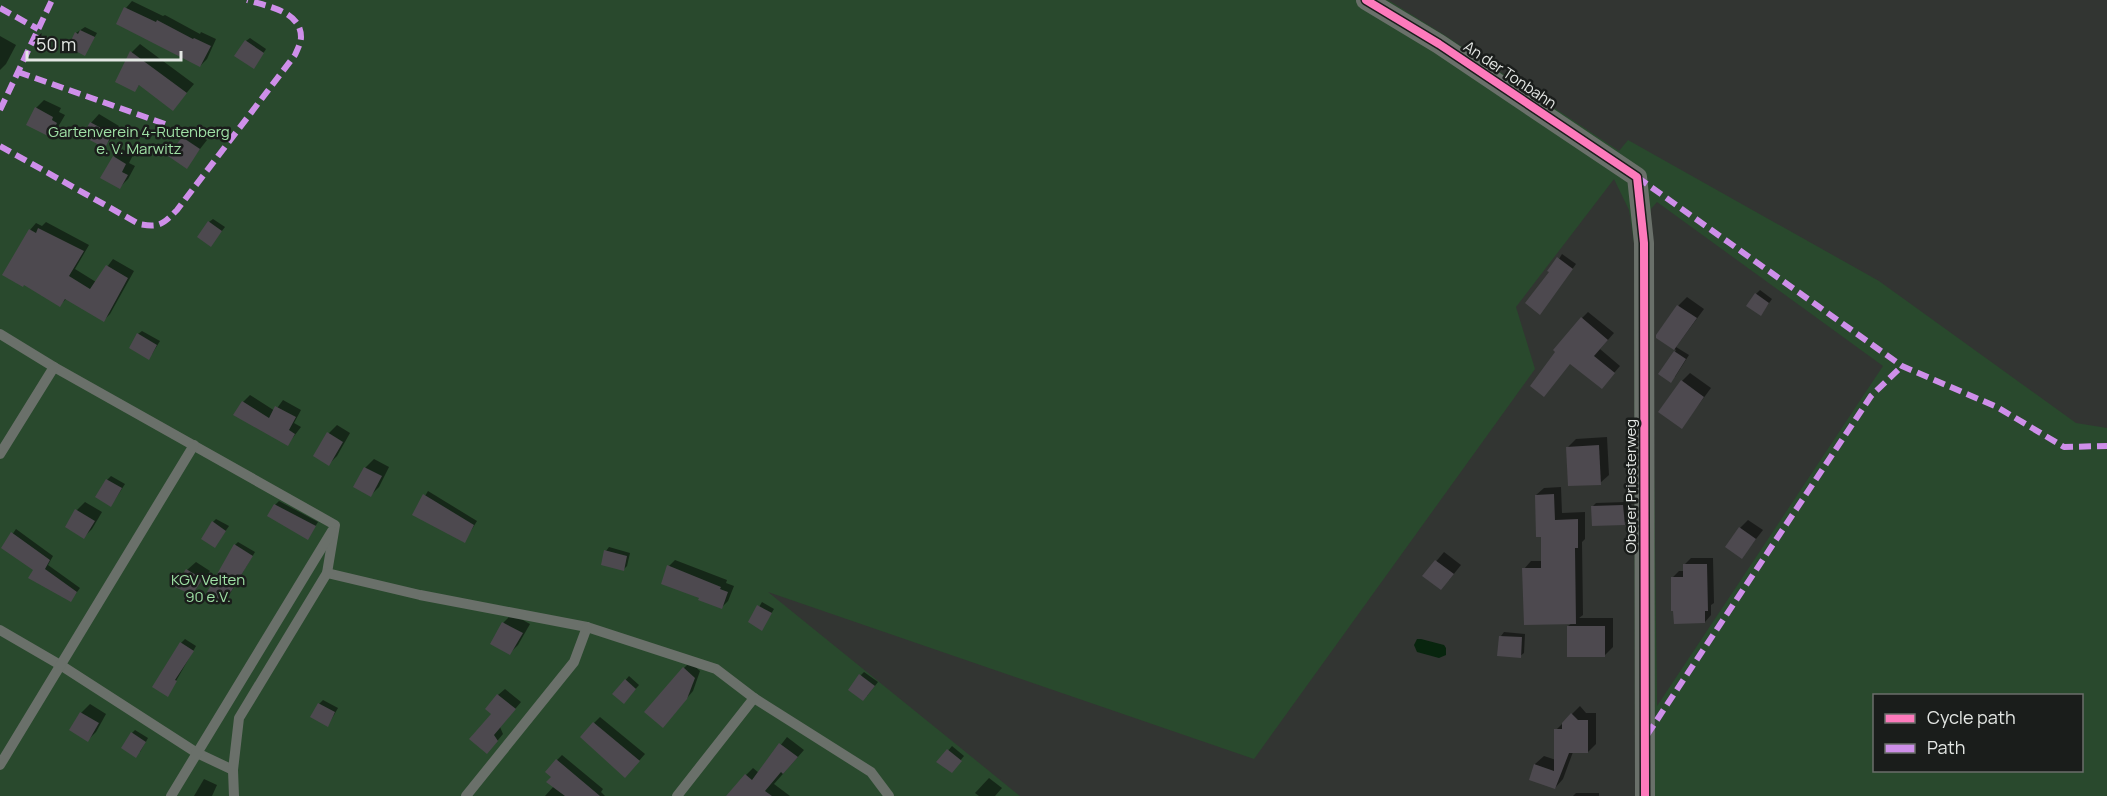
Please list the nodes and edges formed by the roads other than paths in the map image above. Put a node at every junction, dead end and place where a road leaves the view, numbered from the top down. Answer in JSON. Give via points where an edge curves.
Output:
{"nodes":[{"id":1,"x":1366,"y":0,"type":"edge"},
{"id":2,"x":1637,"y":177,"type":"joint"},
{"id":3,"x":0,"y":334,"type":"edge"},
{"id":4,"x":54,"y":367,"type":"junction"},
{"id":5,"x":194,"y":445,"type":"junction"},
{"id":6,"x":0,"y":454,"type":"edge"},
{"id":7,"x":335,"y":525,"type":"junction"},
{"id":8,"x":327,"y":573,"type":"junction"},
{"id":9,"x":587,"y":627,"type":"junction"},
{"id":10,"x":0,"y":630,"type":"edge"},
{"id":11,"x":62,"y":666,"type":"junction"},
{"id":12,"x":754,"y":698,"type":"junction"},
{"id":13,"x":197,"y":753,"type":"junction"},
{"id":14,"x":0,"y":765,"type":"edge"},
{"id":15,"x":233,"y":770,"type":"junction"},
{"id":16,"x":885,"y":795,"type":"edge"},
{"id":17,"x":171,"y":796,"type":"edge"},
{"id":18,"x":234,"y":796,"type":"edge"},
{"id":19,"x":466,"y":796,"type":"edge"},
{"id":20,"x":677,"y":796,"type":"edge"},
{"id":21,"x":1645,"y":796,"type":"edge"}],
"edges":[{"from":1,"to":2,"type":"street","name":"An der Tonbahn","via":[[1439,44]]},
{"from":2,"to":21,"type":"street","name":"Oberer Priesterweg","via":[[1644,243]]},
{"from":3,"to":4,"type":"lane"},
{"from":4,"to":5,"type":"lane"},
{"from":4,"to":6,"type":"lane"},
{"from":5,"to":7,"type":"lane"},
{"from":5,"to":11,"type":"lane"},
{"from":7,"to":8,"type":"lane"},
{"from":7,"to":13,"type":"lane"},
{"from":8,"to":9,"type":"lane"},
{"from":8,"to":15,"type":"lane","via":[[239,718]]},
{"from":9,"to":12,"type":"lane","via":[[716,669]]},
{"from":9,"to":19,"type":"lane","via":[[574,662]]},
{"from":10,"to":11,"type":"lane"},
{"from":11,"to":13,"type":"lane"},
{"from":11,"to":14,"type":"lane"},
{"from":12,"to":16,"type":"lane","via":[[871,772]]},
{"from":12,"to":20,"type":"lane"},
{"from":13,"to":15,"type":"lane"},
{"from":13,"to":17,"type":"lane"},
{"from":15,"to":18,"type":"lane"}]}
